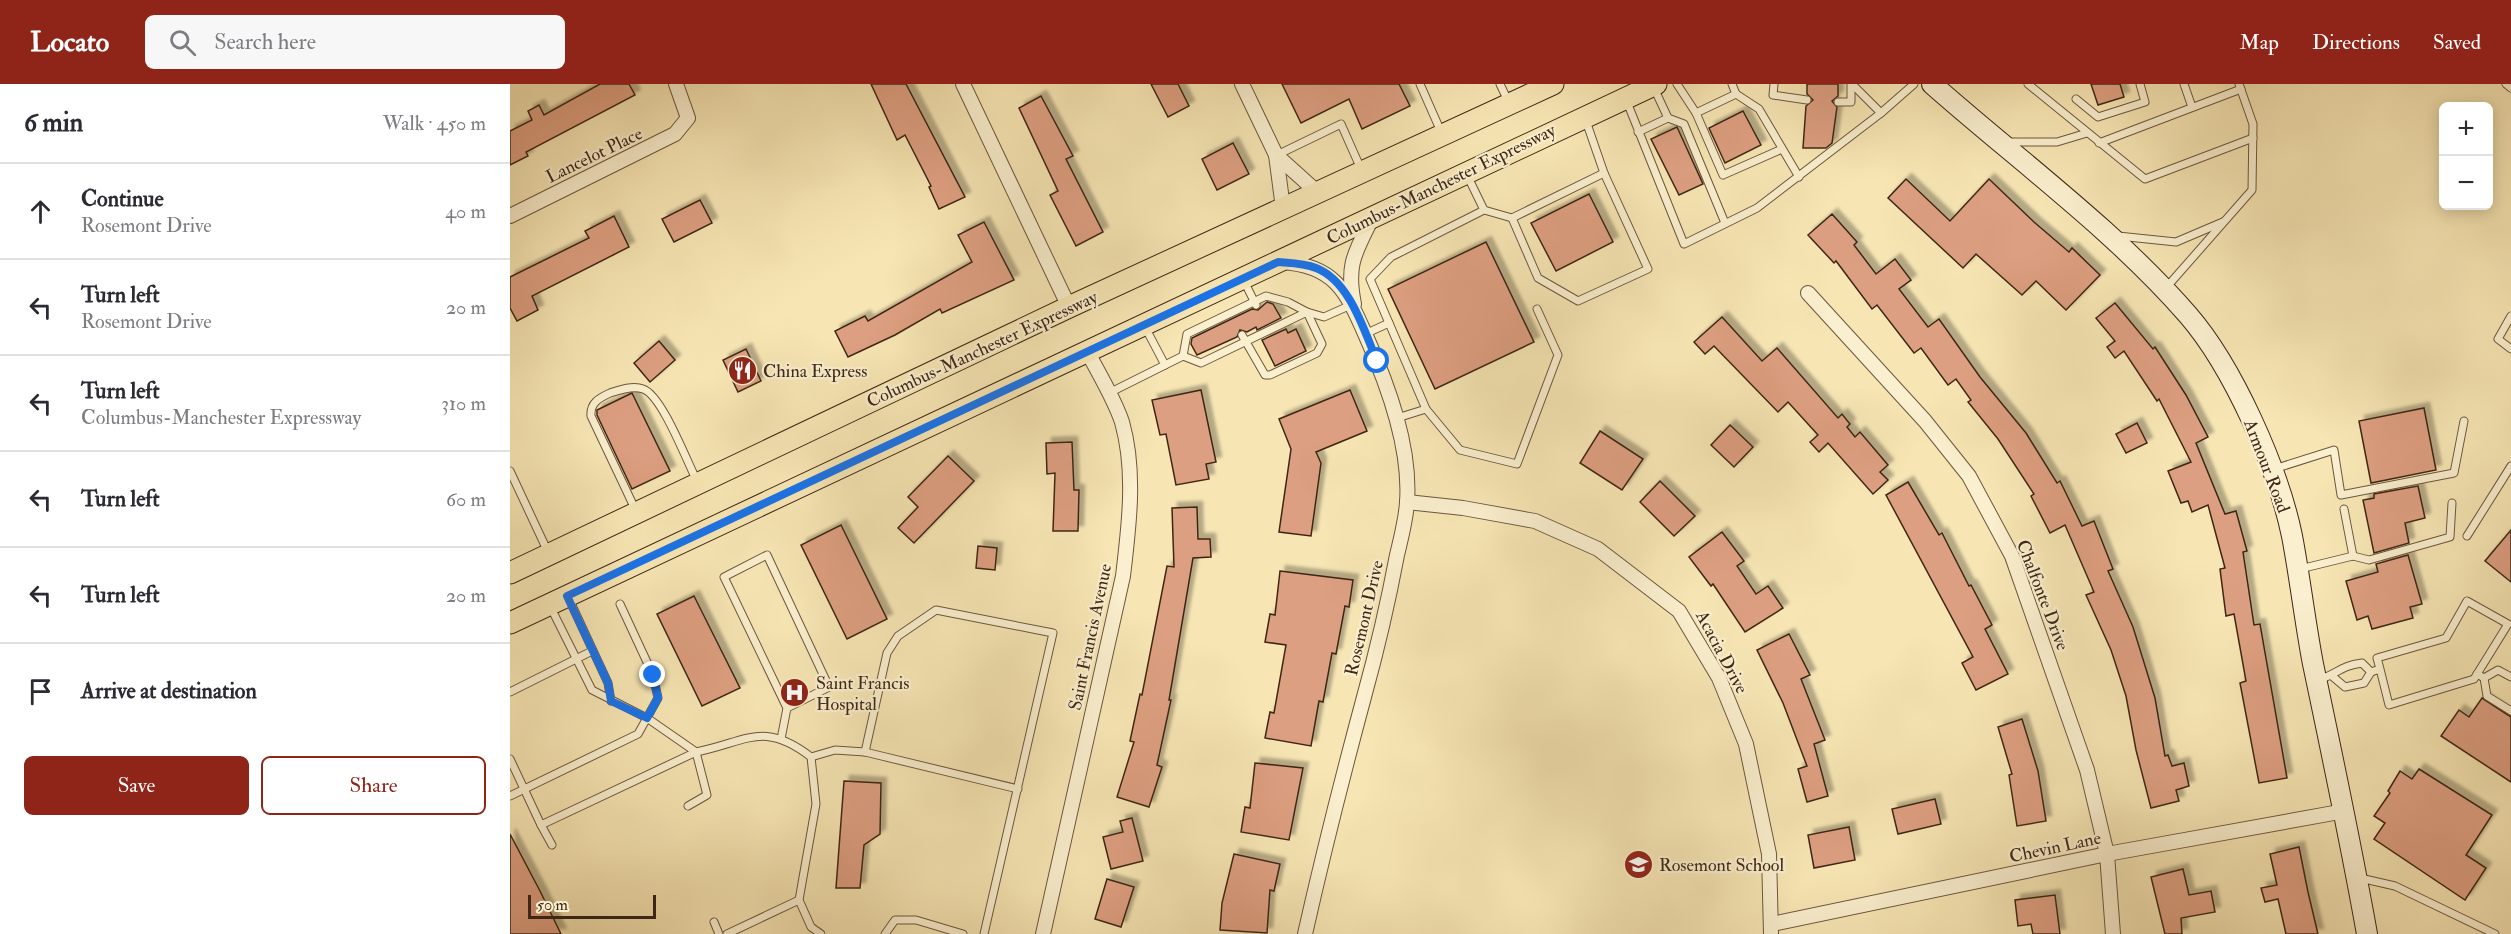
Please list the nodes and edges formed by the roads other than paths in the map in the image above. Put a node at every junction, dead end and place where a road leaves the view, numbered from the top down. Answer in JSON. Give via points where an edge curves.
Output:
{"nodes":[{"id":1,"x":676,"y":84,"type":"edge"},
{"id":2,"x":963,"y":84,"type":"edge"},
{"id":3,"x":1242,"y":84,"type":"edge"},
{"id":4,"x":1421,"y":84,"type":"edge"},
{"id":5,"x":1500,"y":84,"type":"edge"},
{"id":6,"x":1677,"y":84,"type":"edge"},
{"id":7,"x":1732,"y":84,"type":"edge"},
{"id":8,"x":1774,"y":84,"type":"edge"},
{"id":9,"x":1852,"y":84,"type":"edge"},
{"id":10,"x":1914,"y":84,"type":"edge"},
{"id":11,"x":1932,"y":84,"type":"edge"},
{"id":12,"x":2028,"y":84,"type":"edge"},
{"id":13,"x":2140,"y":84,"type":"edge"},
{"id":14,"x":2184,"y":84,"type":"edge"},
{"id":15,"x":2506,"y":84,"type":"edge"},
{"id":16,"x":1654,"y":85,"type":"edge"},
{"id":17,"x":1545,"y":86,"type":"edge"},
{"id":18,"x":2240,"y":87,"type":"edge"},
{"id":19,"x":2511,"y":88,"type":"edge"},
{"id":20,"x":1736,"y":94,"type":"junction"},
{"id":21,"x":1624,"y":97,"type":"junction"},
{"id":22,"x":2076,"y":99,"type":"dead end"},
{"id":23,"x":1807,"y":100,"type":"dead end"},
{"id":24,"x":1838,"y":102,"type":"dead end"},
{"id":25,"x":1509,"y":104,"type":"junction"},
{"id":26,"x":2192,"y":108,"type":"junction"},
{"id":27,"x":1695,"y":113,"type":"junction"},
{"id":28,"x":1881,"y":113,"type":"junction"},
{"id":29,"x":1584,"y":116,"type":"junction"},
{"id":30,"x":1668,"y":118,"type":"junction"},
{"id":31,"x":1638,"y":132,"type":"junction"},
{"id":32,"x":2087,"y":133,"type":"junction"},
{"id":33,"x":1442,"y":135,"type":"junction"},
{"id":34,"x":2253,"y":138,"type":"junction"},
{"id":35,"x":1998,"y":142,"type":"junction"},
{"id":36,"x":2099,"y":142,"type":"junction"},
{"id":37,"x":1782,"y":149,"type":"junction"},
{"id":38,"x":1276,"y":155,"type":"junction"},
{"id":39,"x":1362,"y":171,"type":"junction"},
{"id":40,"x":1466,"y":172,"type":"junction"},
{"id":41,"x":1604,"y":173,"type":"junction"},
{"id":42,"x":1799,"y":177,"type":"junction"},
{"id":43,"x":1317,"y":192,"type":"junction"},
{"id":44,"x":1283,"y":208,"type":"junction"},
{"id":45,"x":1484,"y":210,"type":"junction"},
{"id":46,"x":510,"y":216,"type":"edge"},
{"id":47,"x":1372,"y":218,"type":"junction"},
{"id":48,"x":1512,"y":218,"type":"junction"},
{"id":49,"x":2225,"y":221,"type":"junction"},
{"id":50,"x":1725,"y":223,"type":"junction"},
{"id":51,"x":2107,"y":235,"type":"junction"},
{"id":52,"x":1278,"y":262,"type":"junction"},
{"id":53,"x":1243,"y":278,"type":"junction"},
{"id":54,"x":2164,"y":291,"type":"junction"},
{"id":55,"x":1808,"y":293,"type":"dead end"},
{"id":56,"x":1255,"y":304,"type":"junction"},
{"id":57,"x":1069,"y":307,"type":"junction"},
{"id":58,"x":1354,"y":309,"type":"junction"},
{"id":59,"x":1537,"y":309,"type":"dead end"},
{"id":60,"x":1307,"y":312,"type":"junction"},
{"id":61,"x":2511,"y":315,"type":"edge"},
{"id":62,"x":1389,"y":323,"type":"junction"},
{"id":63,"x":1144,"y":324,"type":"junction"},
{"id":64,"x":1365,"y":334,"type":"junction"},
{"id":65,"x":1243,"y":338,"type":"junction"},
{"id":66,"x":2511,"y":349,"type":"edge"},
{"id":67,"x":1087,"y":351,"type":"junction"},
{"id":68,"x":1183,"y":356,"type":"junction"},
{"id":69,"x":1165,"y":365,"type":"junction"},
{"id":70,"x":1109,"y":393,"type":"junction"},
{"id":71,"x":1426,"y":409,"type":"junction"},
{"id":72,"x":1395,"y":419,"type":"junction"},
{"id":73,"x":2464,"y":421,"type":"dead end"},
{"id":74,"x":2511,"y":466,"type":"edge"},
{"id":75,"x":2271,"y":470,"type":"junction"},
{"id":76,"x":510,"y":471,"type":"edge"},
{"id":77,"x":698,"y":484,"type":"junction"},
{"id":78,"x":1407,"y":502,"type":"junction"},
{"id":79,"x":2452,"y":504,"type":"dead end"},
{"id":80,"x":2344,"y":509,"type":"dead end"},
{"id":81,"x":637,"y":513,"type":"junction"},
{"id":82,"x":2467,"y":536,"type":"dead end"},
{"id":83,"x":549,"y":554,"type":"junction"},
{"id":84,"x":2353,"y":556,"type":"junction"},
{"id":85,"x":2297,"y":570,"type":"junction"},
{"id":86,"x":510,"y":573,"type":"edge"},
{"id":87,"x":558,"y":600,"type":"junction"},
{"id":88,"x":620,"y":604,"type":"dead end"},
{"id":89,"x":510,"y":623,"type":"edge"},
{"id":90,"x":592,"y":651,"type":"junction"},
{"id":91,"x":578,"y":660,"type":"junction"},
{"id":92,"x":2380,"y":669,"type":"junction"},
{"id":93,"x":2371,"y":672,"type":"junction"},
{"id":94,"x":2480,"y":676,"type":"junction"},
{"id":95,"x":2511,"y":677,"type":"edge"},
{"id":96,"x":2324,"y":678,"type":"junction"},
{"id":97,"x":510,"y":692,"type":"edge"},
{"id":98,"x":611,"y":701,"type":"junction"},
{"id":99,"x":787,"y":708,"type":"junction"},
{"id":100,"x":2511,"y":711,"type":"edge"},
{"id":101,"x":647,"y":718,"type":"junction"},
{"id":102,"x":781,"y":739,"type":"junction"},
{"id":103,"x":696,"y":752,"type":"junction"},
{"id":104,"x":865,"y":752,"type":"junction"},
{"id":105,"x":811,"y":757,"type":"junction"},
{"id":106,"x":510,"y":759,"type":"edge"},
{"id":107,"x":524,"y":789,"type":"junction"},
{"id":108,"x":1018,"y":789,"type":"junction"},
{"id":109,"x":510,"y":796,"type":"edge"},
{"id":110,"x":688,"y":806,"type":"dead end"},
{"id":111,"x":2345,"y":811,"type":"junction"},
{"id":112,"x":541,"y":825,"type":"junction"},
{"id":113,"x":552,"y":845,"type":"dead end"},
{"id":114,"x":2107,"y":854,"type":"junction"},
{"id":115,"x":2357,"y":878,"type":"junction"},
{"id":116,"x":799,"y":900,"type":"junction"},
{"id":117,"x":714,"y":922,"type":"dead end"},
{"id":118,"x":1772,"y":929,"type":"edge"},
{"id":119,"x":719,"y":934,"type":"edge"},
{"id":120,"x":727,"y":934,"type":"edge"},
{"id":121,"x":821,"y":934,"type":"edge"},
{"id":122,"x":885,"y":934,"type":"edge"},
{"id":123,"x":963,"y":934,"type":"edge"},
{"id":124,"x":984,"y":934,"type":"edge"},
{"id":125,"x":1043,"y":934,"type":"edge"},
{"id":126,"x":1305,"y":934,"type":"edge"},
{"id":127,"x":2113,"y":934,"type":"edge"},
{"id":128,"x":2367,"y":934,"type":"edge"},
{"id":129,"x":2495,"y":934,"type":"edge"}],
"edges":[{"from":1,"to":46,"type":"street","name":"Lancelot Place","via":[[688,118],[675,134]]},
{"from":2,"to":57,"type":"street"},
{"from":3,"to":38,"type":"street"},
{"from":4,"to":33,"type":"lane"},
{"from":5,"to":25,"type":"lane"},
{"from":6,"to":27,"type":"lane"},
{"from":7,"to":20,"type":"lane"},
{"from":8,"to":23,"type":"lane","via":[[1773,95]]},
{"from":9,"to":24,"type":"lane","via":[[1851,102]]},
{"from":9,"to":28,"type":"lane"},
{"from":10,"to":28,"type":"lane"},
{"from":11,"to":35,"type":"street","name":"Armour Road"},
{"from":12,"to":32,"type":"lane"},
{"from":13,"to":22,"type":"lane","via":[[2145,102],[2098,117]]},
{"from":14,"to":26,"type":"lane"},
{"from":15,"to":19,"type":"lane"},
{"from":16,"to":21,"type":"main road","name":"Columbus-Manchester Expressway"},
{"from":16,"to":30,"type":"lane"},
{"from":17,"to":25,"type":"main road","name":"Columbus-Manchester Expressway"},
{"from":18,"to":26,"type":"lane"},
{"from":18,"to":34,"type":"lane","via":[[2253,124]]},
{"from":20,"to":27,"type":"lane"},
{"from":20,"to":37,"type":"lane","via":[[1759,109]]},
{"from":21,"to":29,"type":"main road","name":"Columbus-Manchester Expressway"},
{"from":21,"to":31,"type":"lane"},
{"from":25,"to":33,"type":"main road","name":"Columbus-Manchester Expressway"},
{"from":26,"to":36,"type":"lane"},
{"from":27,"to":37,"type":"lane","via":[[1723,175]]},
{"from":28,"to":42,"type":"lane"},
{"from":29,"to":40,"type":"main road","name":"Columbus-Manchester Expressway"},
{"from":29,"to":41,"type":"lane"},
{"from":30,"to":31,"type":"lane"},
{"from":30,"to":50,"type":"lane","via":[[1684,124]]},
{"from":31,"to":50,"type":"lane","via":[[1684,244]]},
{"from":32,"to":35,"type":"lane","via":[[2057,142]]},
{"from":32,"to":36,"type":"lane"},
{"from":33,"to":39,"type":"main road","name":"Columbus-Manchester Expressway"},
{"from":34,"to":36,"type":"lane","via":[[2145,179]]},
{"from":34,"to":49,"type":"lane","via":[[2252,190]]},
{"from":35,"to":51,"type":"street","name":"Armour Road"},
{"from":37,"to":42,"type":"lane"},
{"from":38,"to":39,"type":"lane","via":[[1341,124]]},
{"from":38,"to":43,"type":"street"},
{"from":38,"to":44,"type":"street"},
{"from":39,"to":43,"type":"main road","name":"Columbus-Manchester Expressway"},
{"from":40,"to":45,"type":"lane"},
{"from":40,"to":47,"type":"main road","name":"Columbus-Manchester Expressway"},
{"from":41,"to":48,"type":"lane"},
{"from":41,"to":48,"type":"lane","via":[[1648,268],[1578,301],[1538,279]]},
{"from":42,"to":50,"type":"lane","via":[[1757,208]]},
{"from":43,"to":44,"type":"main road","name":"Columbus-Manchester Expressway"},
{"from":44,"to":57,"type":"main road","name":"Columbus-Manchester Expressway"},
{"from":45,"to":48,"type":"lane"},
{"from":45,"to":62,"type":"lane","via":[[1391,257],[1370,279]]},
{"from":47,"to":52,"type":"main road","name":"Columbus-Manchester Expressway"},
{"from":47,"to":58,"type":"street","name":"Rosemont Drive","via":[[1350,267]]},
{"from":49,"to":51,"type":"lane","via":[[2176,242]]},
{"from":49,"to":54,"type":"lane"},
{"from":51,"to":54,"type":"street","name":"Armour Road"},
{"from":52,"to":53,"type":"main road","name":"Columbus-Manchester Expressway"},
{"from":52,"to":58,"type":"street","name":"Rosemont Drive","via":[[1301,263],[1328,274]]},
{"from":53,"to":56,"type":"lane"},
{"from":53,"to":63,"type":"main road","name":"Columbus-Manchester Expressway"},
{"from":54,"to":75,"type":"street","name":"Armour Road","via":[[2190,317],[2225,371]]},
{"from":55,"to":114,"type":"street","name":"Chalfonte Drive","via":[[1969,476],[2012,556],[2087,771]]},
{"from":56,"to":60,"type":"lane","via":[[1266,296]]},
{"from":56,"to":68,"type":"lane","via":[[1187,334]]},
{"from":57,"to":77,"type":"main road","name":"Columbus-Manchester Expressway"},
{"from":58,"to":60,"type":"lane","via":[[1324,317]]},
{"from":58,"to":64,"type":"street","name":"Rosemont Drive"},
{"from":59,"to":71,"type":"lane","via":[[1558,354],[1517,464],[1460,450]]},
{"from":60,"to":65,"type":"lane"},
{"from":60,"to":65,"type":"lane","via":[[1321,349],[1270,375],[1260,372]]},
{"from":61,"to":66,"type":"lane","via":[[2498,339]]},
{"from":62,"to":64,"type":"lane"},
{"from":62,"to":71,"type":"lane"},
{"from":63,"to":67,"type":"main road","name":"Columbus-Manchester Expressway"},
{"from":63,"to":69,"type":"lane"},
{"from":64,"to":72,"type":"street","name":"Rosemont Drive"},
{"from":65,"to":68,"type":"lane","via":[[1201,363]]},
{"from":67,"to":70,"type":"street","name":"Saint Francis Avenue"},
{"from":67,"to":87,"type":"main road","name":"Columbus-Manchester Expressway"},
{"from":68,"to":69,"type":"lane"},
{"from":69,"to":70,"type":"lane"},
{"from":70,"to":125,"type":"street","name":"Saint Francis Avenue","via":[[1122,423],[1130,523],[1123,576]]},
{"from":71,"to":72,"type":"lane"},
{"from":72,"to":78,"type":"street","name":"Rosemont Drive","via":[[1405,462]]},
{"from":73,"to":75,"type":"lane","via":[[2454,473],[2341,495],[2334,450]]},
{"from":74,"to":82,"type":"lane"},
{"from":75,"to":85,"type":"street","name":"Armour Road","via":[[2291,533]]},
{"from":76,"to":83,"type":"lane"},
{"from":77,"to":81,"type":"main road","name":"Columbus-Manchester Expressway"},
{"from":77,"to":81,"type":"lane","via":[[650,393],[631,388],[600,398],[593,404],[591,416]]},
{"from":78,"to":118,"type":"street","name":"Acacia Drive","via":[[1535,521],[1598,549],[1679,611],[1719,678],[1746,744],[1769,854]]},
{"from":78,"to":126,"type":"street","name":"Rosemont Drive","via":[[1384,622]]},
{"from":79,"to":84,"type":"lane","via":[[2450,537],[2368,560]]},
{"from":80,"to":84,"type":"lane"},
{"from":81,"to":83,"type":"main road","name":"Columbus-Manchester Expressway"},
{"from":83,"to":86,"type":"main road","name":"Columbus-Manchester Expressway"},
{"from":84,"to":85,"type":"lane"},
{"from":85,"to":96,"type":"street","name":"Armour Road"},
{"from":87,"to":89,"type":"main road","name":"Columbus-Manchester Expressway"},
{"from":87,"to":90,"type":"lane"},
{"from":87,"to":91,"type":"lane"},
{"from":88,"to":101,"type":"lane","via":[[653,675],[658,698]]},
{"from":90,"to":91,"type":"lane"},
{"from":90,"to":98,"type":"lane","via":[[608,683]]},
{"from":91,"to":97,"type":"lane"},
{"from":91,"to":98,"type":"lane","via":[[592,690]]},
{"from":92,"to":93,"type":"lane"},
{"from":92,"to":94,"type":"lane","via":[[2389,705]]},
{"from":92,"to":94,"type":"lane","via":[[2377,658],[2446,638],[2468,601],[2508,624]]},
{"from":93,"to":96,"type":"lane","via":[[2362,663],[2343,665]]},
{"from":93,"to":96,"type":"lane","via":[[2364,683],[2345,687]]},
{"from":94,"to":95,"type":"lane","via":[[2498,670]]},
{"from":94,"to":100,"type":"lane","via":[[2487,696]]},
{"from":96,"to":111,"type":"street","name":"Armour Road"},
{"from":98,"to":101,"type":"lane"},
{"from":99,"to":99,"type":"lane","via":[[830,687],[767,555],[724,577]]},
{"from":99,"to":102,"type":"lane"},
{"from":101,"to":103,"type":"lane"},
{"from":101,"to":107,"type":"lane","via":[[638,734]]},
{"from":102,"to":103,"type":"lane","via":[[772,735],[748,736]]},
{"from":102,"to":105,"type":"lane"},
{"from":103,"to":110,"type":"lane","via":[[707,795]]},
{"from":103,"to":112,"type":"lane"},
{"from":104,"to":105,"type":"lane","via":[[835,750]]},
{"from":104,"to":108,"type":"lane"},
{"from":104,"to":108,"type":"lane","via":[[887,653],[898,636],[936,610],[1053,633]]},
{"from":105,"to":116,"type":"lane","via":[[816,804]]},
{"from":106,"to":107,"type":"lane"},
{"from":107,"to":109,"type":"lane"},
{"from":107,"to":112,"type":"lane"},
{"from":108,"to":124,"type":"lane"},
{"from":111,"to":114,"type":"street","name":"Chevin Lane"},
{"from":111,"to":115,"type":"street","name":"Armour Road"},
{"from":112,"to":113,"type":"lane"},
{"from":114,"to":118,"type":"street","name":"Chevin Lane"},
{"from":114,"to":127,"type":"street","name":"Chalfonte Drive"},
{"from":115,"to":128,"type":"street","name":"Armour Road"},
{"from":115,"to":129,"type":"lane","via":[[2395,885]]},
{"from":116,"to":120,"type":"lane"},
{"from":116,"to":121,"type":"lane","via":[[811,927]]},
{"from":117,"to":119,"type":"lane"},
{"from":122,"to":123,"type":"lane","via":[[895,920],[916,920]]}]}
